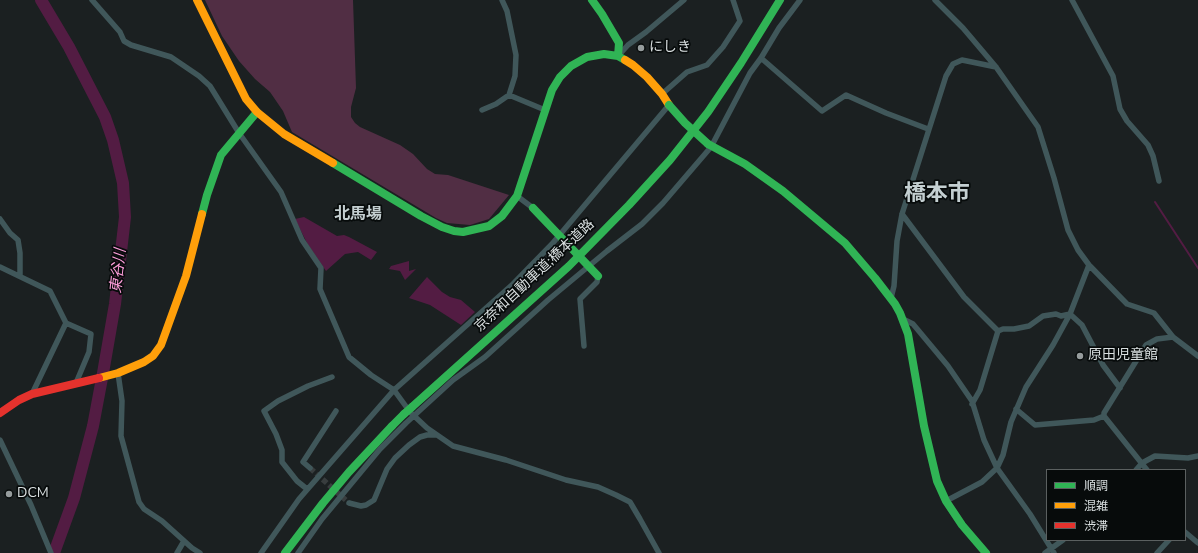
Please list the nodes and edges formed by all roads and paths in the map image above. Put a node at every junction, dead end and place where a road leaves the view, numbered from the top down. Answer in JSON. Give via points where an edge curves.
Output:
{"nodes":[{"id":1,"x":92,"y":0,"type":"edge"},
{"id":2,"x":197,"y":0,"type":"edge"},
{"id":3,"x":502,"y":0,"type":"edge"},
{"id":4,"x":592,"y":0,"type":"edge"},
{"id":5,"x":684,"y":0,"type":"edge"},
{"id":6,"x":733,"y":0,"type":"edge"},
{"id":7,"x":780,"y":0,"type":"edge"},
{"id":8,"x":800,"y":0,"type":"edge"},
{"id":9,"x":935,"y":0,"type":"edge"},
{"id":10,"x":1072,"y":0,"type":"edge"},
{"id":11,"x":618,"y":56,"type":"junction"},
{"id":12,"x":761,"y":58,"type":"junction"},
{"id":13,"x":996,"y":67,"type":"junction"},
{"id":14,"x":662,"y":94,"type":"junction"},
{"id":15,"x":508,"y":95,"type":"junction"},
{"id":16,"x":669,"y":105,"type":"junction"},
{"id":17,"x":482,"y":110,"type":"dead end"},
{"id":18,"x":545,"y":110,"type":"junction"},
{"id":19,"x":257,"y":112,"type":"junction"},
{"id":20,"x":928,"y":129,"type":"junction"},
{"id":21,"x":239,"y":133,"type":"junction"},
{"id":22,"x":710,"y":146,"type":"junction"},
{"id":23,"x":1159,"y":181,"type":"dead end"},
{"id":24,"x":517,"y":196,"type":"junction"},
{"id":25,"x":533,"y":208,"type":"joint"},
{"id":26,"x":902,"y":214,"type":"junction"},
{"id":27,"x":0,"y":219,"type":"edge"},
{"id":28,"x":1090,"y":265,"type":"junction"},
{"id":29,"x":0,"y":267,"type":"edge"},
{"id":30,"x":20,"y":276,"type":"junction"},
{"id":31,"x":598,"y":276,"type":"joint"},
{"id":32,"x":891,"y":298,"type":"junction"},
{"id":33,"x":1070,"y":314,"type":"junction"},
{"id":34,"x":902,"y":319,"type":"junction"},
{"id":35,"x":66,"y":323,"type":"junction"},
{"id":36,"x":998,"y":331,"type":"junction"},
{"id":37,"x":1173,"y":337,"type":"junction"},
{"id":38,"x":584,"y":346,"type":"dead end"},
{"id":39,"x":1198,"y":356,"type":"edge"},
{"id":40,"x":115,"y":374,"type":"junction"},
{"id":41,"x":332,"y":377,"type":"dead end"},
{"id":42,"x":79,"y":382,"type":"junction"},
{"id":43,"x":1120,"y":388,"type":"junction"},
{"id":44,"x":394,"y":390,"type":"junction"},
{"id":45,"x":32,"y":394,"type":"junction"},
{"id":46,"x":972,"y":404,"type":"junction"},
{"id":47,"x":1016,"y":409,"type":"junction"},
{"id":48,"x":336,"y":411,"type":"dead end"},
{"id":49,"x":0,"y":412,"type":"edge"},
{"id":50,"x":414,"y":416,"type":"junction"},
{"id":51,"x":1104,"y":416,"type":"junction"},
{"id":52,"x":438,"y":435,"type":"junction"},
{"id":53,"x":0,"y":440,"type":"edge"},
{"id":54,"x":1198,"y":456,"type":"edge"},
{"id":55,"x":1142,"y":463,"type":"junction"},
{"id":56,"x":310,"y":468,"type":"tunnel mouth"},
{"id":57,"x":997,"y":468,"type":"junction"},
{"id":58,"x":1137,"y":469,"type":"edge"},
{"id":59,"x":1146,"y":469,"type":"edge"},
{"id":60,"x":307,"y":489,"type":"junction"},
{"id":61,"x":946,"y":501,"type":"junction"},
{"id":62,"x":349,"y":503,"type":"tunnel mouth"},
{"id":63,"x":1186,"y":533,"type":"edge"},
{"id":64,"x":184,"y":541,"type":"junction"},
{"id":65,"x":1046,"y":541,"type":"edge"},
{"id":66,"x":1046,"y":541,"type":"edge"},
{"id":67,"x":1062,"y":541,"type":"edge"},
{"id":68,"x":1168,"y":541,"type":"edge"},
{"id":69,"x":1198,"y":543,"type":"edge"},
{"id":70,"x":1052,"y":551,"type":"edge"},
{"id":71,"x":51,"y":553,"type":"edge"},
{"id":72,"x":177,"y":553,"type":"edge"},
{"id":73,"x":200,"y":553,"type":"edge"},
{"id":74,"x":261,"y":553,"type":"edge"},
{"id":75,"x":285,"y":553,"type":"edge"},
{"id":76,"x":298,"y":553,"type":"edge"},
{"id":77,"x":659,"y":553,"type":"edge"},
{"id":78,"x":986,"y":553,"type":"edge"},
{"id":79,"x":1045,"y":553,"type":"edge"},
{"id":80,"x":1157,"y":553,"type":"edge"}],
"edges":[{"from":1,"to":21,"type":"street","via":[[120,32],[124,41],[171,57],[199,76],[210,86]]},
{"from":2,"to":19,"type":"main road","via":[[246,99]]},
{"from":3,"to":15,"type":"street","via":[[507,11],[516,55],[515,76]]},
{"from":4,"to":11,"type":"main road","via":[[619,43]]},
{"from":5,"to":11,"type":"street"},
{"from":6,"to":14,"type":"street","via":[[740,21],[722,47],[707,65],[687,72]]},
{"from":7,"to":75,"type":"main road","name":"京奈和自動車道;橋本道路","bridge":true,"via":[[708,112],[630,205],[568,266],[392,426],[323,503]]},
{"from":8,"to":12,"type":"street"},
{"from":9,"to":13,"type":"street"},
{"from":10,"to":23,"type":"street","via":[[1113,76],[1120,110],[1148,145]]},
{"from":11,"to":14,"type":"main road","via":[[633,65]]},
{"from":11,"to":18,"type":"main road","via":[[604,54],[587,57],[571,66],[552,90]]},
{"from":12,"to":20,"type":"street","via":[[822,111],[846,95]]},
{"from":12,"to":22,"type":"street"},
{"from":13,"to":20,"type":"street","via":[[962,60],[953,64],[946,76]]},
{"from":13,"to":28,"type":"street","via":[[1038,127],[1068,230],[1078,250]]},
{"from":14,"to":16,"type":"main road"},
{"from":15,"to":17,"type":"street"},
{"from":15,"to":18,"type":"street"},
{"from":16,"to":22,"type":"main road","bridge":true},
{"from":16,"to":44,"type":"street","via":[[552,244],[513,284]]},
{"from":18,"to":24,"type":"main road"},
{"from":19,"to":21,"type":"main road"},
{"from":19,"to":24,"type":"main road","via":[[284,134],[442,227],[463,232],[489,226],[502,216]]},
{"from":20,"to":26,"type":"street"},
{"from":21,"to":40,"type":"main road","via":[[221,154],[207,195],[186,276],[161,345],[153,356],[144,362]]},
{"from":21,"to":44,"type":"street","via":[[281,192],[302,240],[320,268],[320,288],[349,357]]},
{"from":22,"to":32,"type":"main road","via":[[745,164],[783,191],[845,243]]},
{"from":22,"to":50,"type":"street","via":[[642,224],[548,300],[485,357],[453,380]]},
{"from":24,"to":25,"type":"street"},
{"from":25,"to":31,"type":"main road","bridge":true},
{"from":26,"to":32,"type":"street"},
{"from":26,"to":36,"type":"street","via":[[964,298]]},
{"from":27,"to":30,"type":"street","via":[[18,240]]},
{"from":28,"to":33,"type":"street"},
{"from":28,"to":37,"type":"street","via":[[1127,304],[1154,313]]},
{"from":29,"to":30,"type":"street"},
{"from":30,"to":35,"type":"street","via":[[50,291]]},
{"from":31,"to":38,"type":"street","via":[[597,282],[580,299]]},
{"from":32,"to":34,"type":"main road"},
{"from":33,"to":36,"type":"street","via":[[1043,316],[1029,326]]},
{"from":33,"to":43,"type":"street","via":[[1082,325],[1103,365]]},
{"from":33,"to":47,"type":"street","via":[[1026,387]]},
{"from":34,"to":46,"type":"street","via":[[913,324],[948,366]]},
{"from":34,"to":61,"type":"main road","via":[[908,334],[937,481]]},
{"from":35,"to":42,"type":"street","via":[[91,334],[89,352]]},
{"from":35,"to":45,"type":"street"},
{"from":36,"to":46,"type":"street","via":[[980,390]]},
{"from":37,"to":39,"type":"street"},
{"from":37,"to":43,"type":"street","via":[[1157,339],[1146,345]]},
{"from":40,"to":42,"type":"main road"},
{"from":40,"to":64,"type":"street","via":[[122,401],[121,436],[139,502],[144,509]]},
{"from":41,"to":60,"type":"street","via":[[278,400],[264,411],[282,450],[282,462]]},
{"from":42,"to":45,"type":"main road"},
{"from":43,"to":51,"type":"street"},
{"from":44,"to":50,"type":"street"},
{"from":44,"to":60,"type":"street"},
{"from":45,"to":49,"type":"main road"},
{"from":46,"to":57,"type":"street"},
{"from":47,"to":51,"type":"street","via":[[1035,425],[1094,420]]},
{"from":47,"to":57,"type":"street"},
{"from":48,"to":56,"type":"street","via":[[303,462]]},
{"from":50,"to":52,"type":"street"},
{"from":50,"to":76,"type":"street","via":[[380,449],[322,519]]},
{"from":51,"to":55,"type":"street"},
{"from":52,"to":62,"type":"street","via":[[420,437],[395,458],[387,469],[374,500],[361,506]]},
{"from":52,"to":77,"type":"street","via":[[453,446],[616,494],[630,502]]},
{"from":53,"to":71,"type":"street"},
{"from":54,"to":55,"type":"street","via":[[1155,456]]},
{"from":55,"to":58,"type":"street"},
{"from":55,"to":59,"type":"street"},
{"from":57,"to":61,"type":"street","via":[[982,482]]},
{"from":57,"to":65,"type":"street"},
{"from":60,"to":74,"type":"street"},
{"from":61,"to":78,"type":"main road"},
{"from":63,"to":69,"type":"street"},
{"from":64,"to":72,"type":"street"},
{"from":64,"to":73,"type":"street"},
{"from":66,"to":70,"type":"street"},
{"from":67,"to":70,"type":"street"},
{"from":68,"to":80,"type":"street"},
{"from":70,"to":79,"type":"street"}]}
